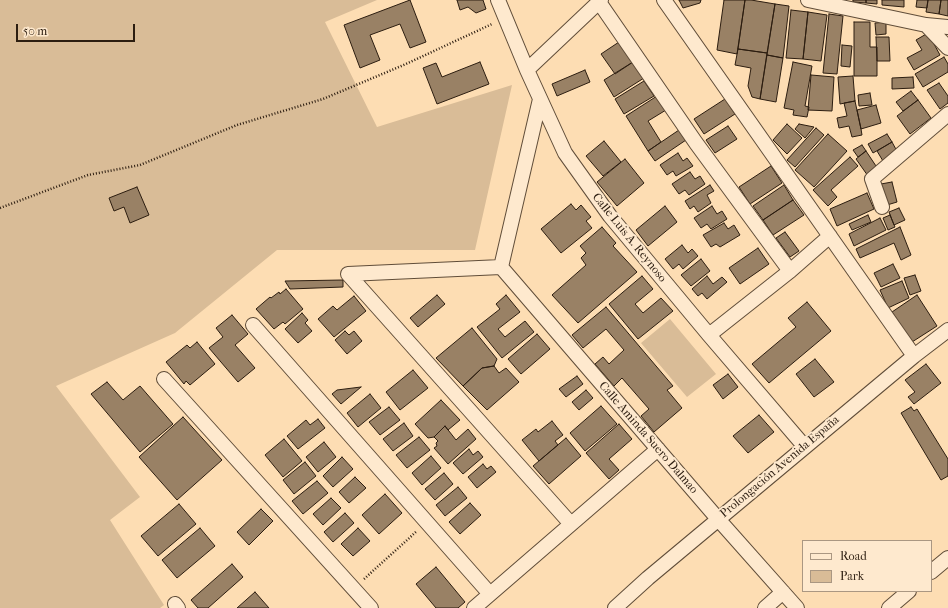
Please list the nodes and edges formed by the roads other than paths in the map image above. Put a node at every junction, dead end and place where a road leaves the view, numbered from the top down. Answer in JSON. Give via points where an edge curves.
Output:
{"nodes":[{"id":1,"x":498,"y":0,"type":"edge"},
{"id":2,"x":664,"y":0,"type":"edge"},
{"id":3,"x":808,"y":0,"type":"edge"},
{"id":4,"x":600,"y":1,"type":"edge"},
{"id":5,"x":926,"y":25,"type":"junction"},
{"id":6,"x":948,"y":27,"type":"edge"},
{"id":7,"x":948,"y":48,"type":"edge"},
{"id":8,"x":527,"y":70,"type":"junction"},
{"id":9,"x":540,"y":99,"type":"junction"},
{"id":10,"x":948,"y":114,"type":"edge"},
{"id":11,"x":882,"y":206,"type":"dead end"},
{"id":12,"x":830,"y":236,"type":"junction"},
{"id":13,"x":501,"y":267,"type":"junction"},
{"id":14,"x":790,"y":271,"type":"junction"},
{"id":15,"x":254,"y":325,"type":"dead end"},
{"id":16,"x":948,"y":330,"type":"edge"},
{"id":17,"x":709,"y":335,"type":"junction"},
{"id":18,"x":914,"y":356,"type":"junction"},
{"id":19,"x":164,"y":379,"type":"dead end"},
{"id":20,"x":805,"y":447,"type":"junction"},
{"id":21,"x":658,"y":449,"type":"junction"},
{"id":22,"x":718,"y":519,"type":"junction"},
{"id":23,"x":571,"y":524,"type":"junction"},
{"id":24,"x":948,"y":558,"type":"edge"},
{"id":25,"x":932,"y":571,"type":"edge"},
{"id":26,"x":783,"y":592,"type":"junction"},
{"id":27,"x":908,"y":592,"type":"edge"},
{"id":28,"x":490,"y":594,"type":"junction"},
{"id":29,"x":371,"y":608,"type":"edge"},
{"id":30,"x":474,"y":608,"type":"edge"},
{"id":31,"x":615,"y":608,"type":"edge"},
{"id":32,"x":765,"y":608,"type":"edge"},
{"id":33,"x":797,"y":608,"type":"edge"},
{"id":34,"x":889,"y":608,"type":"edge"}],
"edges":[{"from":1,"to":8,"type":"street","name":"Calle Luis A. Reynoso"},
{"from":2,"to":12,"type":"street"},
{"from":3,"to":5,"type":"street"},
{"from":4,"to":8,"type":"street"},
{"from":4,"to":14,"type":"street","via":[[696,143]]},
{"from":5,"to":6,"type":"street"},
{"from":5,"to":7,"type":"street"},
{"from":8,"to":9,"type":"street","name":"Calle Luis A. Reynoso"},
{"from":9,"to":13,"type":"street"},
{"from":9,"to":17,"type":"street","name":"Calle Luis A. Reynoso","via":[[565,153],[610,216]]},
{"from":10,"to":11,"type":"street","via":[[872,179]]},
{"from":12,"to":14,"type":"street"},
{"from":12,"to":18,"type":"street"},
{"from":13,"to":21,"type":"street","name":"Calle Aminda Suero Dalmao"},
{"from":13,"to":23,"type":"street","via":[[348,274]]},
{"from":14,"to":17,"type":"street"},
{"from":15,"to":28,"type":"street"},
{"from":16,"to":18,"type":"street","name":"Prolongación Avenida España"},
{"from":17,"to":20,"type":"street","name":"Calle Luis A. Reynoso"},
{"from":18,"to":20,"type":"street","name":"Prolongación Avenida España"},
{"from":19,"to":29,"type":"street"},
{"from":20,"to":22,"type":"street","name":"Prolongación Avenida España"},
{"from":21,"to":22,"type":"street","name":"Calle Aminda Suero Dalmao"},
{"from":21,"to":23,"type":"street"},
{"from":22,"to":26,"type":"street","name":"Calle Aminda Suero Dalmao"},
{"from":22,"to":31,"type":"street","name":"Prolongación Avenida España"},
{"from":23,"to":28,"type":"street"},
{"from":24,"to":25,"type":"street"},
{"from":26,"to":32,"type":"street"},
{"from":26,"to":33,"type":"street","name":"Calle Aminda Suero Dalmao"},
{"from":27,"to":34,"type":"street"},
{"from":28,"to":30,"type":"street"}]}
